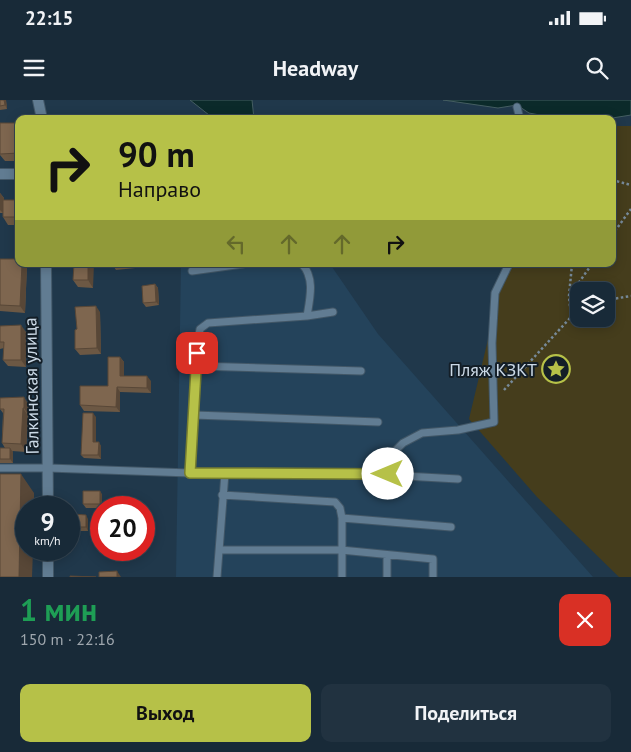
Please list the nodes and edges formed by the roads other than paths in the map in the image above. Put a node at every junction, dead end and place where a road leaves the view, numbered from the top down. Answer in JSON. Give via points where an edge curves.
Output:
{"nodes":[{"id":1,"x":38,"y":100,"type":"edge"},
{"id":2,"x":517,"y":107,"type":"dead end"},
{"id":3,"x":41,"y":115,"type":"edge"},
{"id":4,"x":519,"y":115,"type":"edge"},
{"id":5,"x":0,"y":174,"type":"edge"},
{"id":6,"x":15,"y":174,"type":"edge"},
{"id":7,"x":46,"y":267,"type":"edge"},
{"id":8,"x":221,"y":267,"type":"edge"},
{"id":9,"x":305,"y":267,"type":"edge"},
{"id":10,"x":508,"y":267,"type":"edge"},
{"id":11,"x":192,"y":271,"type":"dead end"},
{"id":12,"x":333,"y":312,"type":"dead end"},
{"id":13,"x":307,"y":316,"type":"junction"},
{"id":14,"x":197,"y":366,"type":"junction"},
{"id":15,"x":361,"y":371,"type":"dead end"},
{"id":16,"x":194,"y":415,"type":"junction"},
{"id":17,"x":378,"y":422,"type":"dead end"},
{"id":18,"x":0,"y":468,"type":"edge"},
{"id":19,"x":48,"y":468,"type":"junction"},
{"id":20,"x":190,"y":473,"type":"junction"},
{"id":21,"x":225,"y":473,"type":"junction"},
{"id":22,"x":388,"y":474,"type":"junction"},
{"id":23,"x":458,"y":479,"type":"dead end"},
{"id":24,"x":222,"y":495,"type":"junction"},
{"id":25,"x":48,"y":496,"type":"edge"},
{"id":26,"x":342,"y":518,"type":"junction"},
{"id":27,"x":451,"y":526,"type":"dead end"},
{"id":28,"x":219,"y":550,"type":"junction"},
{"id":29,"x":341,"y":550,"type":"junction"},
{"id":30,"x":387,"y":555,"type":"junction"},
{"id":31,"x":48,"y":561,"type":"edge"},
{"id":32,"x":48,"y":577,"type":"edge"},
{"id":33,"x":217,"y":577,"type":"edge"},
{"id":34,"x":342,"y":577,"type":"edge"},
{"id":35,"x":387,"y":577,"type":"edge"},
{"id":36,"x":433,"y":577,"type":"edge"}],
"edges":[{"from":1,"to":3,"type":"street"},
{"from":2,"to":4,"type":"lane"},
{"from":5,"to":6,"type":"street"},
{"from":7,"to":19,"type":"street","name":"Галкинская улица"},
{"from":8,"to":11,"type":"lane"},
{"from":9,"to":13,"type":"lane","via":[[311,288]]},
{"from":10,"to":22,"type":"lane","via":[[495,293],[492,342],[494,422],[458,430],[422,432],[396,450],[390,460]]},
{"from":12,"to":13,"type":"lane"},
{"from":13,"to":14,"type":"lane","via":[[208,323],[200,329]]},
{"from":14,"to":15,"type":"lane"},
{"from":14,"to":16,"type":"lane"},
{"from":16,"to":17,"type":"lane"},
{"from":16,"to":20,"type":"lane"},
{"from":18,"to":19,"type":"lane"},
{"from":19,"to":20,"type":"lane"},
{"from":19,"to":25,"type":"street","name":"Галкинская улица"},
{"from":20,"to":21,"type":"lane"},
{"from":21,"to":22,"type":"lane"},
{"from":21,"to":24,"type":"lane"},
{"from":22,"to":23,"type":"lane"},
{"from":24,"to":26,"type":"lane","via":[[335,502]]},
{"from":24,"to":28,"type":"lane"},
{"from":26,"to":27,"type":"lane"},
{"from":26,"to":29,"type":"lane"},
{"from":28,"to":29,"type":"lane"},
{"from":28,"to":33,"type":"lane"},
{"from":29,"to":30,"type":"lane"},
{"from":29,"to":34,"type":"lane"},
{"from":30,"to":35,"type":"lane"},
{"from":30,"to":36,"type":"lane","via":[[433,558]]},
{"from":31,"to":32,"type":"street"}]}
